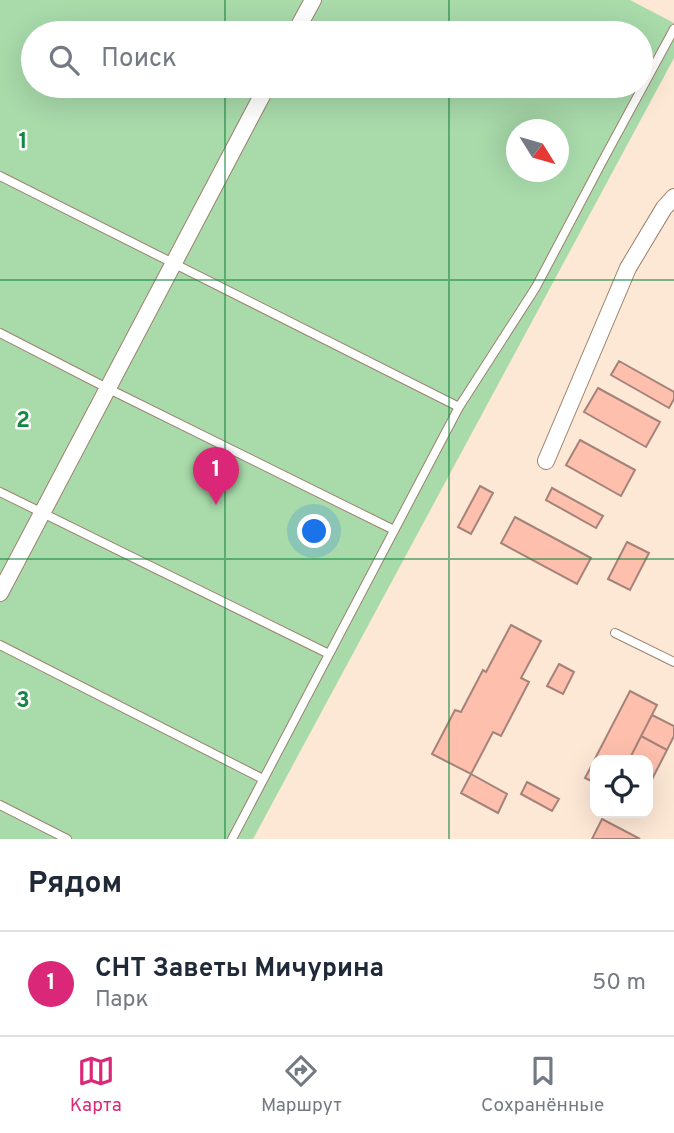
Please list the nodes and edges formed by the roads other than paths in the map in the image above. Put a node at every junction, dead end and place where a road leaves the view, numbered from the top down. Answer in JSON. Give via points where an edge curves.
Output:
{"nodes":[{"id":1,"x":313,"y":0,"type":"edge"},
{"id":2,"x":302,"y":21,"type":"edge"},
{"id":3,"x":674,"y":29,"type":"edge"},
{"id":4,"x":653,"y":68,"type":"edge"},
{"id":5,"x":261,"y":98,"type":"edge"},
{"id":6,"x":637,"y":98,"type":"edge"},
{"id":7,"x":0,"y":176,"type":"edge"},
{"id":8,"x":674,"y":197,"type":"edge"},
{"id":9,"x":173,"y":263,"type":"junction"},
{"id":10,"x":0,"y":332,"type":"edge"},
{"id":11,"x":107,"y":388,"type":"junction"},
{"id":12,"x":459,"y":407,"type":"junction"},
{"id":13,"x":545,"y":461,"type":"dead end"},
{"id":14,"x":0,"y":492,"type":"edge"},
{"id":15,"x":42,"y":514,"type":"junction"},
{"id":16,"x":394,"y":530,"type":"junction"},
{"id":17,"x":0,"y":593,"type":"edge"},
{"id":18,"x":615,"y":633,"type":"dead end"},
{"id":19,"x":0,"y":645,"type":"edge"},
{"id":20,"x":329,"y":654,"type":"junction"},
{"id":21,"x":674,"y":662,"type":"edge"},
{"id":22,"x":263,"y":779,"type":"junction"},
{"id":23,"x":0,"y":805,"type":"edge"},
{"id":24,"x":67,"y":839,"type":"edge"},
{"id":25,"x":232,"y":839,"type":"edge"}],
"edges":[{"from":1,"to":2,"type":"street"},
{"from":3,"to":4,"type":"lane"},
{"from":5,"to":9,"type":"street"},
{"from":6,"to":12,"type":"lane","via":[[536,287]]},
{"from":7,"to":9,"type":"lane"},
{"from":8,"to":13,"type":"street","via":[[628,268]]},
{"from":9,"to":11,"type":"street"},
{"from":9,"to":12,"type":"lane"},
{"from":10,"to":11,"type":"lane"},
{"from":11,"to":15,"type":"street"},
{"from":11,"to":16,"type":"lane"},
{"from":12,"to":16,"type":"lane"},
{"from":14,"to":15,"type":"lane"},
{"from":15,"to":17,"type":"street"},
{"from":15,"to":20,"type":"lane"},
{"from":16,"to":20,"type":"lane"},
{"from":18,"to":21,"type":"lane"},
{"from":19,"to":22,"type":"lane"},
{"from":20,"to":22,"type":"lane"},
{"from":22,"to":25,"type":"lane"},
{"from":23,"to":24,"type":"lane"}]}
